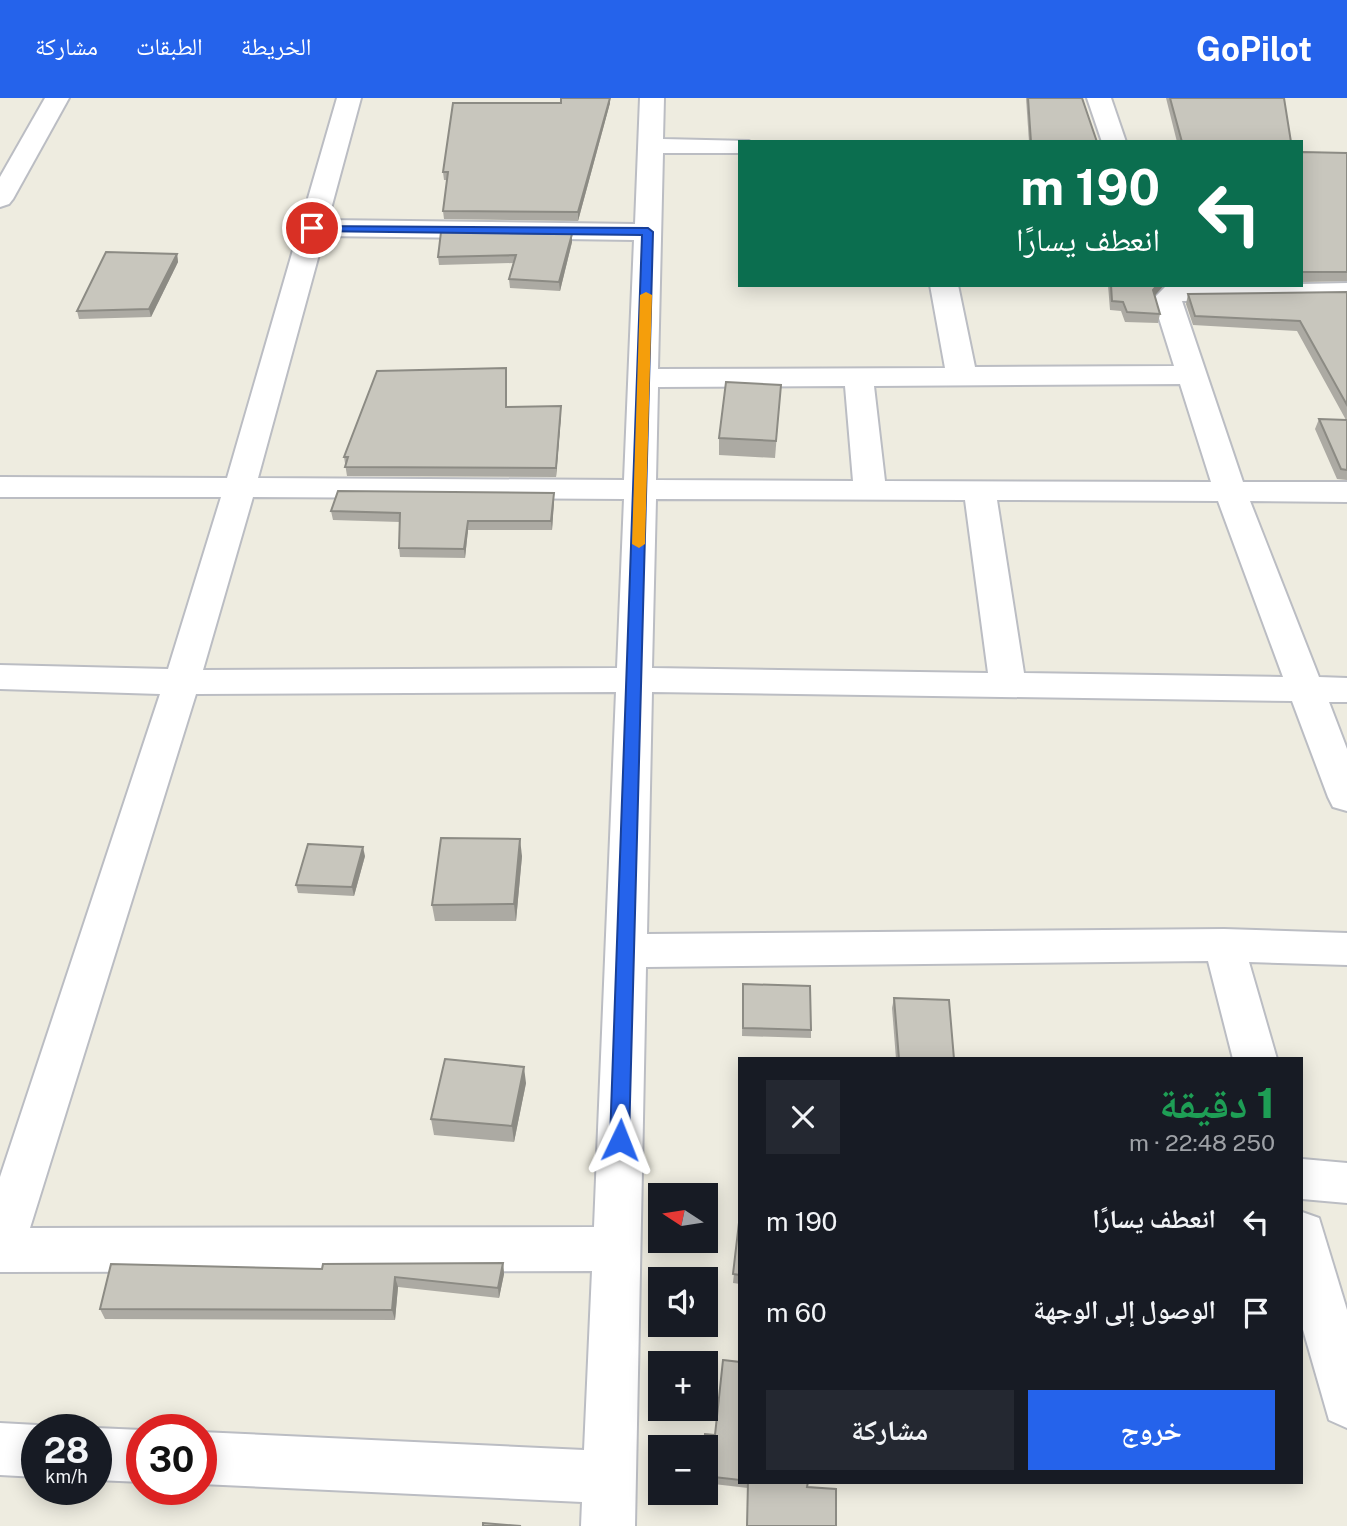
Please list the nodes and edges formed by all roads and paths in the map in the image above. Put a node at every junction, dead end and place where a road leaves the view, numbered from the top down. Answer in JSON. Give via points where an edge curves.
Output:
{"nodes":[{"id":1,"x":57,"y":98,"type":"edge"},
{"id":2,"x":349,"y":98,"type":"edge"},
{"id":3,"x":652,"y":98,"type":"edge"},
{"id":4,"x":1098,"y":98,"type":"edge"},
{"id":5,"x":1113,"y":140,"type":"edge"},
{"id":6,"x":650,"y":146,"type":"junction"},
{"id":7,"x":738,"y":146,"type":"edge"},
{"id":8,"x":0,"y":148,"type":"edge"},
{"id":9,"x":28,"y":148,"type":"junction"},
{"id":10,"x":0,"y":199,"type":"edge"},
{"id":11,"x":312,"y":228,"type":"junction"},
{"id":12,"x":648,"y":232,"type":"junction"},
{"id":13,"x":944,"y":287,"type":"edge"},
{"id":14,"x":1347,"y":291,"type":"edge"},
{"id":15,"x":1192,"y":375,"type":"junction"},
{"id":16,"x":643,"y":378,"type":"junction"},
{"id":17,"x":859,"y":378,"type":"junction"},
{"id":18,"x":962,"y":378,"type":"junction"},
{"id":19,"x":0,"y":487,"type":"edge"},
{"id":20,"x":240,"y":488,"type":"junction"},
{"id":21,"x":640,"y":490,"type":"junction"},
{"id":22,"x":870,"y":491,"type":"junction"},
{"id":23,"x":980,"y":491,"type":"junction"},
{"id":24,"x":1230,"y":492,"type":"junction"},
{"id":25,"x":1347,"y":492,"type":"edge"},
{"id":26,"x":0,"y":677,"type":"edge"},
{"id":27,"x":634,"y":680,"type":"junction"},
{"id":28,"x":182,"y":682,"type":"junction"},
{"id":29,"x":1007,"y":685,"type":"junction"},
{"id":30,"x":1304,"y":689,"type":"junction"},
{"id":31,"x":1347,"y":690,"type":"edge"},
{"id":32,"x":1347,"y":797,"type":"edge"},
{"id":33,"x":1224,"y":945,"type":"junction"},
{"id":34,"x":1347,"y":949,"type":"edge"},
{"id":35,"x":626,"y":951,"type":"junction"},
{"id":36,"x":1254,"y":1057,"type":"edge"},
{"id":37,"x":1303,"y":1179,"type":"edge"},
{"id":38,"x":1347,"y":1183,"type":"edge"},
{"id":39,"x":1303,"y":1236,"type":"edge"},
{"id":40,"x":616,"y":1248,"type":"junction"},
{"id":41,"x":0,"y":1250,"type":"edge"},
{"id":42,"x":1340,"y":1352,"type":"edge"},
{"id":43,"x":1347,"y":1403,"type":"edge"},
{"id":44,"x":0,"y":1449,"type":"edge"},
{"id":45,"x":21,"y":1450,"type":"edge"},
{"id":46,"x":217,"y":1460,"type":"edge"},
{"id":47,"x":609,"y":1501,"type":"edge"}],
"edges":[{"from":1,"to":9,"type":"street"},
{"from":2,"to":11,"type":"street"},
{"from":3,"to":6,"type":"street"},
{"from":4,"to":5,"type":"street"},
{"from":6,"to":7,"type":"street"},
{"from":6,"to":12,"type":"street"},
{"from":8,"to":9,"type":"street"},
{"from":9,"to":10,"type":"street"},
{"from":11,"to":12,"type":"street"},
{"from":11,"to":20,"type":"street"},
{"from":12,"to":16,"type":"street"},
{"from":13,"to":18,"type":"street"},
{"from":14,"to":15,"type":"street","via":[[1169,295]]},
{"from":15,"to":18,"type":"street"},
{"from":15,"to":24,"type":"street"},
{"from":16,"to":17,"type":"street"},
{"from":16,"to":21,"type":"street"},
{"from":17,"to":18,"type":"street"},
{"from":17,"to":22,"type":"street"},
{"from":19,"to":20,"type":"street"},
{"from":20,"to":21,"type":"street"},
{"from":20,"to":28,"type":"street"},
{"from":21,"to":22,"type":"street"},
{"from":21,"to":27,"type":"street"},
{"from":22,"to":23,"type":"street"},
{"from":23,"to":24,"type":"street"},
{"from":23,"to":29,"type":"street"},
{"from":24,"to":25,"type":"street"},
{"from":24,"to":30,"type":"street"},
{"from":26,"to":28,"type":"street"},
{"from":27,"to":28,"type":"street"},
{"from":27,"to":29,"type":"street"},
{"from":27,"to":35,"type":"street"},
{"from":28,"to":41,"type":"street"},
{"from":29,"to":30,"type":"street"},
{"from":30,"to":31,"type":"street"},
{"from":30,"to":32,"type":"street"},
{"from":33,"to":34,"type":"street"},
{"from":33,"to":35,"type":"street"},
{"from":33,"to":36,"type":"street"},
{"from":35,"to":40,"type":"street"},
{"from":37,"to":38,"type":"street"},
{"from":39,"to":42,"type":"street"},
{"from":40,"to":41,"type":"street"},
{"from":40,"to":47,"type":"street"},
{"from":42,"to":43,"type":"street"},
{"from":44,"to":45,"type":"street"},
{"from":46,"to":47,"type":"street"}]}
